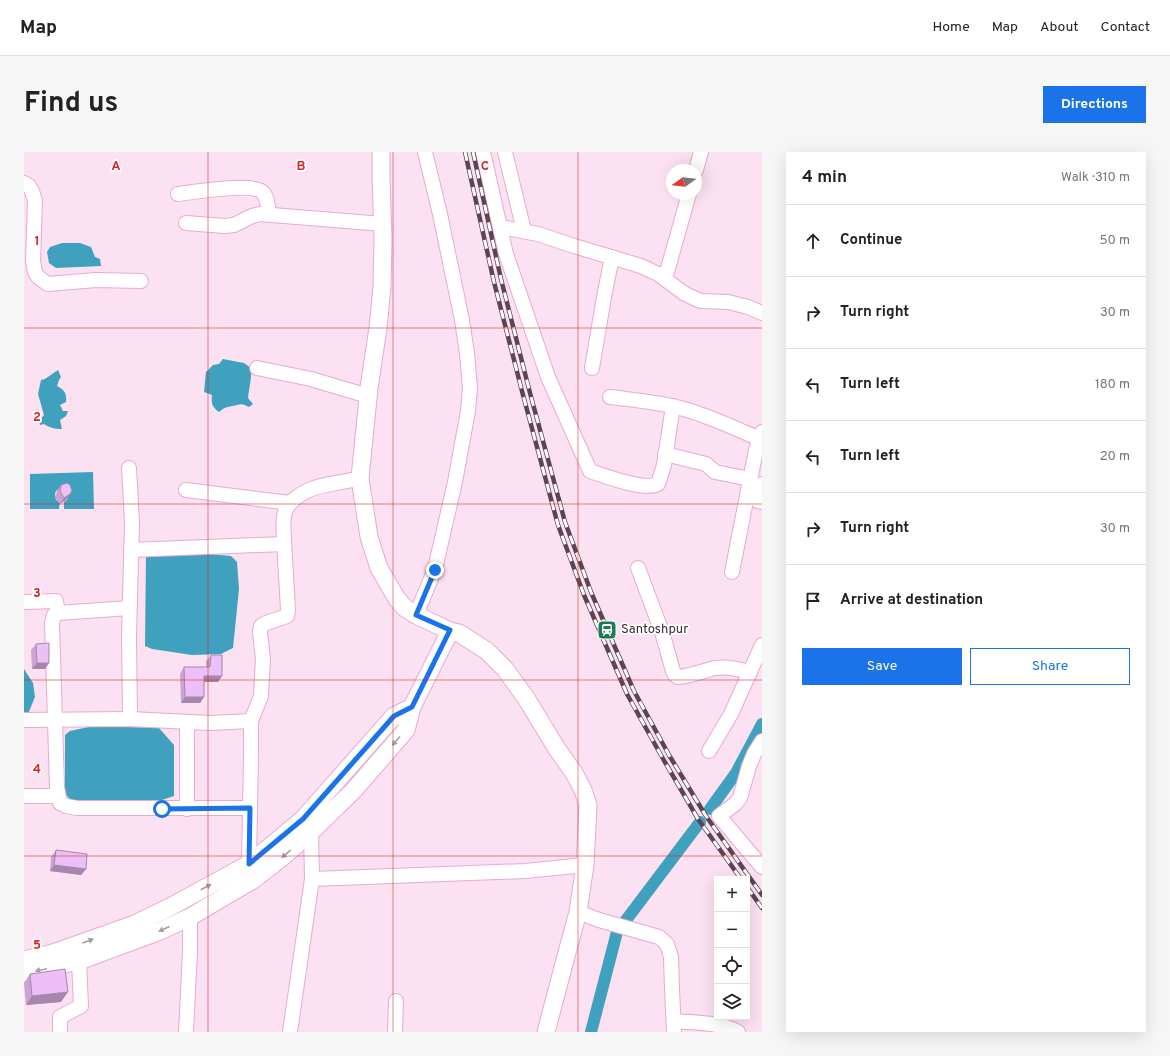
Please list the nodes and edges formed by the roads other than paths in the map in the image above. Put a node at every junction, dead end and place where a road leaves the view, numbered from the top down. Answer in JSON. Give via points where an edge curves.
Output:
{"nodes":[{"id":1,"x":381,"y":152,"type":"edge"},
{"id":2,"x":425,"y":152,"type":"edge"},
{"id":3,"x":483,"y":152,"type":"edge"},
{"id":4,"x":505,"y":152,"type":"edge"},
{"id":5,"x":701,"y":152,"type":"edge"},
{"id":6,"x":698,"y":164,"type":"edge"},
{"id":7,"x":24,"y":183,"type":"edge"},
{"id":8,"x":178,"y":194,"type":"dead end"},
{"id":9,"x":687,"y":200,"type":"edge"},
{"id":10,"x":269,"y":214,"type":"junction"},
{"id":11,"x":186,"y":223,"type":"dead end"},
{"id":12,"x":383,"y":224,"type":"junction"},
{"id":13,"x":500,"y":227,"type":"junction"},
{"id":14,"x":524,"y":231,"type":"junction"},
{"id":15,"x":612,"y":257,"type":"junction"},
{"id":16,"x":665,"y":279,"type":"junction"},
{"id":17,"x":141,"y":281,"type":"dead end"},
{"id":18,"x":762,"y":313,"type":"edge"},
{"id":19,"x":257,"y":368,"type":"dead end"},
{"id":20,"x":592,"y":368,"type":"dead end"},
{"id":21,"x":368,"y":396,"type":"junction"},
{"id":22,"x":610,"y":397,"type":"dead end"},
{"id":23,"x":673,"y":406,"type":"junction"},
{"id":24,"x":761,"y":435,"type":"edge"},
{"id":25,"x":665,"y":454,"type":"junction"},
{"id":26,"x":129,"y":468,"type":"dead end"},
{"id":27,"x":360,"y":478,"type":"junction"},
{"id":28,"x":756,"y":481,"type":"edge"},
{"id":29,"x":186,"y":490,"type":"dead end"},
{"id":30,"x":762,"y":502,"type":"edge"},
{"id":31,"x":290,"y":503,"type":"junction"},
{"id":32,"x":284,"y":544,"type":"junction"},
{"id":33,"x":131,"y":550,"type":"junction"},
{"id":34,"x":638,"y":568,"type":"dead end"},
{"id":35,"x":732,"y":572,"type":"dead end"},
{"id":36,"x":24,"y":602,"type":"edge"},
{"id":37,"x":129,"y":608,"type":"junction"},
{"id":38,"x":58,"y":613,"type":"junction"},
{"id":39,"x":416,"y":615,"type":"junction"},
{"id":40,"x":450,"y":630,"type":"junction"},
{"id":41,"x":762,"y":645,"type":"edge"},
{"id":42,"x":750,"y":672,"type":"junction"},
{"id":43,"x":24,"y":720,"type":"edge"},
{"id":44,"x":55,"y":720,"type":"junction"},
{"id":45,"x":130,"y":720,"type":"junction"},
{"id":46,"x":251,"y":721,"type":"junction"},
{"id":47,"x":187,"y":722,"type":"junction"},
{"id":48,"x":762,"y":741,"type":"edge"},
{"id":49,"x":709,"y":751,"type":"dead end"},
{"id":50,"x":24,"y":796,"type":"edge"},
{"id":51,"x":58,"y":796,"type":"junction"},
{"id":52,"x":250,"y":808,"type":"junction"},
{"id":53,"x":187,"y":809,"type":"junction"},
{"id":54,"x":307,"y":825,"type":"junction"},
{"id":55,"x":249,"y":864,"type":"junction"},
{"id":56,"x":586,"y":864,"type":"junction"},
{"id":57,"x":762,"y":867,"type":"edge"},
{"id":58,"x":312,"y":879,"type":"junction"},
{"id":59,"x":578,"y":912,"type":"junction"},
{"id":60,"x":190,"y":917,"type":"junction"},
{"id":61,"x":24,"y":960,"type":"edge"},
{"id":62,"x":79,"y":961,"type":"junction"},
{"id":63,"x":24,"y":973,"type":"edge"},
{"id":64,"x":396,"y":1001,"type":"dead end"},
{"id":65,"x":674,"y":1026,"type":"edge"},
{"id":66,"x":60,"y":1032,"type":"edge"},
{"id":67,"x":186,"y":1032,"type":"edge"},
{"id":68,"x":290,"y":1032,"type":"edge"},
{"id":69,"x":395,"y":1032,"type":"edge"},
{"id":70,"x":546,"y":1032,"type":"edge"},
{"id":71,"x":738,"y":1032,"type":"edge"}],
"edges":[{"from":1,"to":12,"type":"street"},
{"from":2,"to":39,"type":"street","via":[[462,320],[470,388],[458,468],[435,570]]},
{"from":3,"to":13,"type":"street"},
{"from":4,"to":14,"type":"street"},
{"from":5,"to":6,"type":"street"},
{"from":7,"to":17,"type":"street","via":[[29,186],[35,201],[33,261],[38,277],[48,284],[96,280]]},
{"from":8,"to":10,"type":"street","via":[[252,188],[264,195]]},
{"from":9,"to":16,"type":"street"},
{"from":10,"to":11,"type":"street","via":[[252,216],[234,225],[225,226]]},
{"from":10,"to":12,"type":"street"},
{"from":12,"to":21,"type":"street","via":[[382,288]]},
{"from":13,"to":14,"type":"street"},
{"from":13,"to":25,"type":"street","via":[[506,254],[548,377],[590,471],[618,481],[655,486],[660,481]]},
{"from":14,"to":15,"type":"street"},
{"from":15,"to":16,"type":"street","via":[[641,266]]},
{"from":15,"to":20,"type":"street"},
{"from":16,"to":18,"type":"street","via":[[696,300],[728,302]]},
{"from":19,"to":21,"type":"street"},
{"from":21,"to":27,"type":"street"},
{"from":22,"to":23,"type":"street"},
{"from":23,"to":24,"type":"street"},
{"from":23,"to":25,"type":"street"},
{"from":24,"to":28,"type":"street"},
{"from":25,"to":28,"type":"street","via":[[706,464],[715,472]]},
{"from":26,"to":33,"type":"street"},
{"from":27,"to":31,"type":"street","via":[[309,490]]},
{"from":27,"to":39,"type":"street","via":[[369,537],[378,568],[397,600]]},
{"from":28,"to":30,"type":"street","via":[[758,501]]},
{"from":28,"to":35,"type":"street"},
{"from":29,"to":31,"type":"street"},
{"from":31,"to":32,"type":"street","via":[[284,517]]},
{"from":32,"to":33,"type":"street"},
{"from":32,"to":46,"type":"street","via":[[287,616],[261,626],[261,696]]},
{"from":33,"to":37,"type":"street"},
{"from":34,"to":42,"type":"street","via":[[675,675],[684,677],[715,668]]},
{"from":36,"to":38,"type":"street","via":[[56,601]]},
{"from":37,"to":38,"type":"street"},
{"from":37,"to":45,"type":"street"},
{"from":38,"to":44,"type":"street","via":[[54,615],[52,623]]},
{"from":39,"to":40,"type":"street"},
{"from":40,"to":54,"type":"street","via":[[412,707],[394,716]]},
{"from":40,"to":56,"type":"street","via":[[487,651],[505,668],[574,773],[588,804]]},
{"from":41,"to":42,"type":"street"},
{"from":42,"to":49,"type":"street","via":[[731,714]]},
{"from":43,"to":44,"type":"street"},
{"from":44,"to":45,"type":"street"},
{"from":44,"to":51,"type":"street"},
{"from":45,"to":47,"type":"street"},
{"from":46,"to":47,"type":"street"},
{"from":46,"to":52,"type":"street"},
{"from":47,"to":53,"type":"street"},
{"from":48,"to":57,"type":"street","via":[[749,766],[740,798],[720,816]]},
{"from":50,"to":51,"type":"street"},
{"from":51,"to":53,"type":"street","via":[[60,803],[77,808]]},
{"from":52,"to":53,"type":"street"},
{"from":52,"to":55,"type":"street"},
{"from":54,"to":55,"type":"street"},
{"from":54,"to":58,"type":"street"},
{"from":54,"to":60,"type":"street","one_way":true,"via":[[285,855],[253,880]]},
{"from":61,"to":55,"type":"street","one_way":true,"via":[[53,953],[135,924]]},
{"from":56,"to":58,"type":"street","via":[[525,871]]},
{"from":56,"to":59,"type":"street"},
{"from":58,"to":68,"type":"street"},
{"from":59,"to":65,"type":"street","via":[[659,937],[667,944],[671,957]]},
{"from":59,"to":70,"type":"street"},
{"from":60,"to":62,"type":"street","one_way":true},
{"from":60,"to":67,"type":"street"},
{"from":62,"to":63,"type":"street","one_way":true},
{"from":62,"to":66,"type":"street","via":[[81,1006],[60,1017]]},
{"from":64,"to":69,"type":"street"},
{"from":65,"to":71,"type":"street","via":[[708,1024]]}]}
